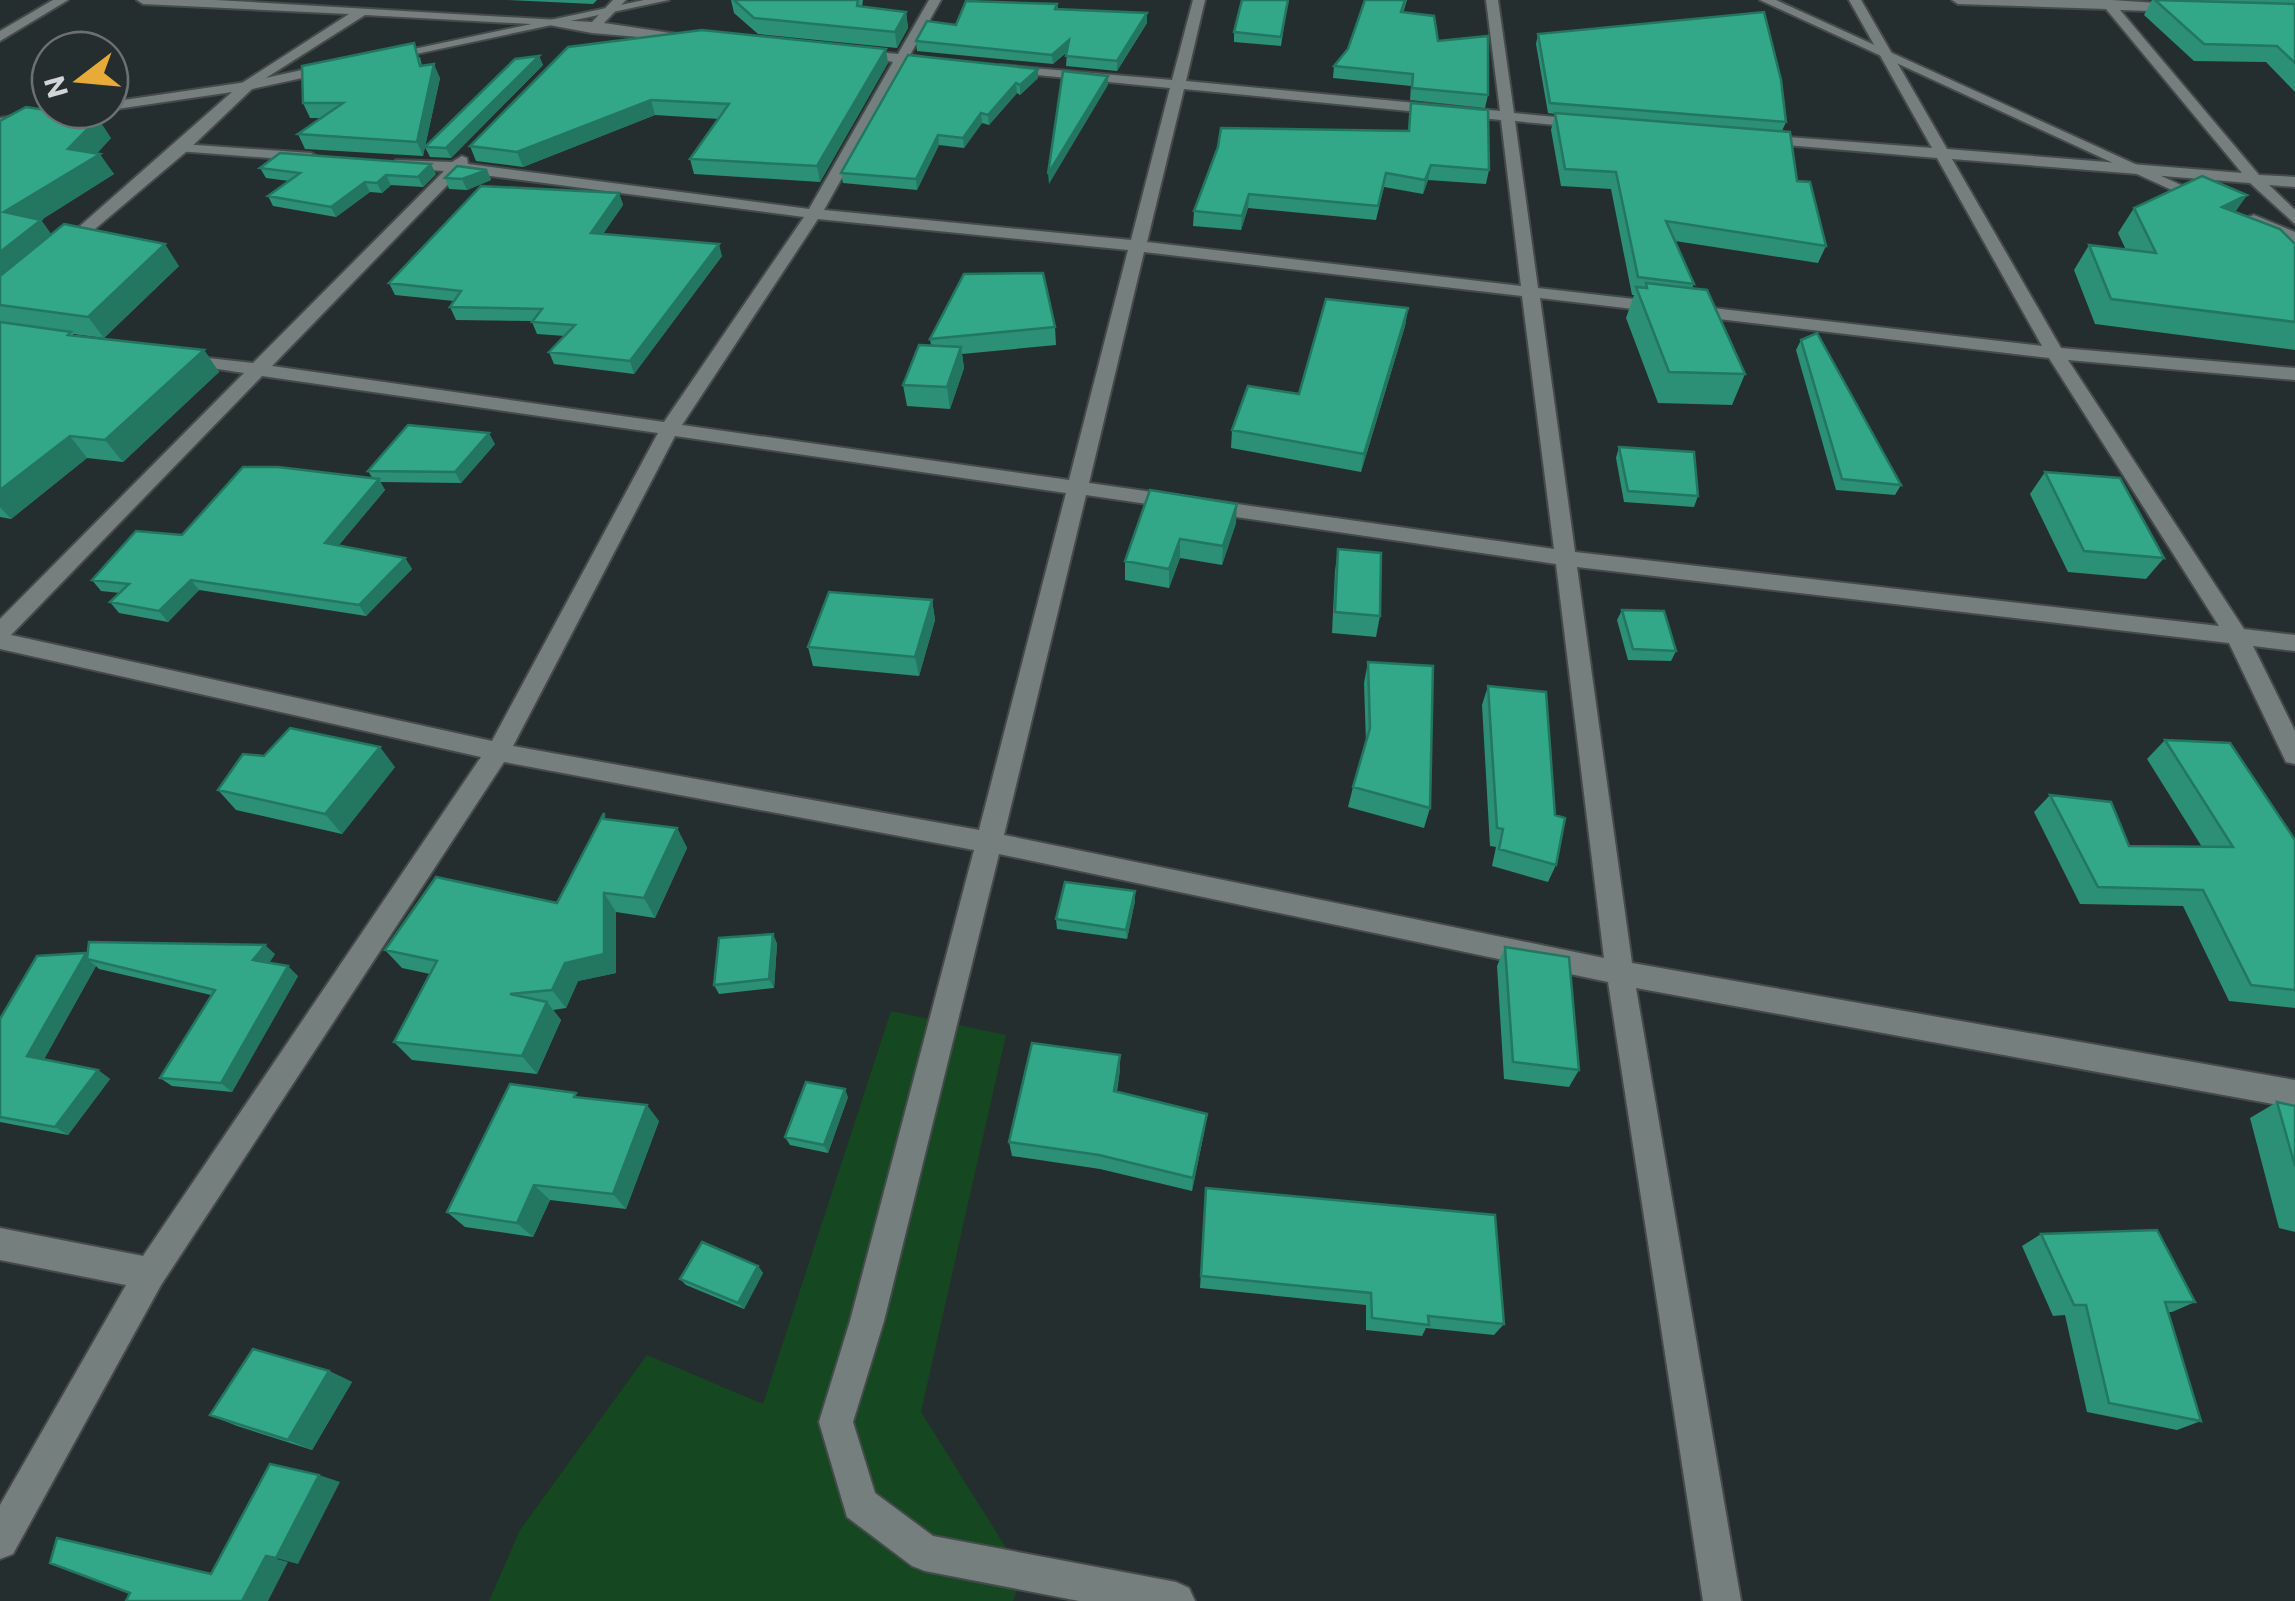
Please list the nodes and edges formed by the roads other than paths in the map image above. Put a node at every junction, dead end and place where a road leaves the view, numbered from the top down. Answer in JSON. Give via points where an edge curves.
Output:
{"nodes":[{"id":1,"x":62,"y":0,"type":"edge"},
{"id":2,"x":143,"y":0,"type":"edge"},
{"id":3,"x":376,"y":0,"type":"edge"},
{"id":4,"x":662,"y":0,"type":"edge"},
{"id":5,"x":935,"y":0,"type":"edge"},
{"id":6,"x":1199,"y":0,"type":"edge"},
{"id":7,"x":1492,"y":0,"type":"edge"},
{"id":8,"x":1766,"y":0,"type":"edge"},
{"id":9,"x":1855,"y":0,"type":"edge"},
{"id":10,"x":1958,"y":0,"type":"edge"},
{"id":11,"x":2107,"y":2,"type":"edge"},
{"id":12,"x":615,"y":5,"type":"edge"},
{"id":13,"x":2202,"y":9,"type":"edge"},
{"id":14,"x":360,"y":14,"type":"junction"},
{"id":15,"x":549,"y":21,"type":"junction"},
{"id":16,"x":586,"y":35,"type":"junction"},
{"id":17,"x":0,"y":36,"type":"edge"},
{"id":18,"x":708,"y":40,"type":"edge"},
{"id":19,"x":842,"y":52,"type":"edge"},
{"id":20,"x":1885,"y":54,"type":"junction"},
{"id":21,"x":900,"y":58,"type":"junction"},
{"id":22,"x":360,"y":62,"type":"edge"},
{"id":23,"x":960,"y":64,"type":"edge"},
{"id":24,"x":341,"y":66,"type":"edge"},
{"id":25,"x":980,"y":66,"type":"edge"},
{"id":26,"x":1178,"y":85,"type":"junction"},
{"id":27,"x":246,"y":86,"type":"junction"},
{"id":28,"x":130,"y":103,"type":"edge"},
{"id":29,"x":30,"y":118,"type":"edge"},
{"id":30,"x":1508,"y":118,"type":"junction"},
{"id":31,"x":0,"y":122,"type":"edge"},
{"id":32,"x":1606,"y":126,"type":"edge"},
{"id":33,"x":1744,"y":138,"type":"edge"},
{"id":34,"x":182,"y":148,"type":"junction"},
{"id":35,"x":1942,"y":155,"type":"junction"},
{"id":36,"x":339,"y":159,"type":"edge"},
{"id":37,"x":464,"y":160,"type":"junction"},
{"id":38,"x":378,"y":162,"type":"edge"},
{"id":39,"x":2140,"y":172,"type":"junction"},
{"id":40,"x":2253,"y":177,"type":"junction"},
{"id":41,"x":2295,"y":182,"type":"edge"},
{"id":42,"x":2226,"y":208,"type":"edge"},
{"id":43,"x":814,"y":214,"type":"junction"},
{"id":44,"x":2243,"y":216,"type":"edge"},
{"id":45,"x":2295,"y":219,"type":"edge"},
{"id":46,"x":2295,"y":238,"type":"edge"},
{"id":47,"x":1138,"y":246,"type":"junction"},
{"id":48,"x":46,"y":263,"type":"edge"},
{"id":49,"x":1530,"y":292,"type":"junction"},
{"id":50,"x":2055,"y":353,"type":"junction"},
{"id":51,"x":158,"y":356,"type":"edge"},
{"id":52,"x":256,"y":370,"type":"junction"},
{"id":53,"x":2295,"y":374,"type":"edge"},
{"id":54,"x":671,"y":426,"type":"junction"},
{"id":55,"x":1077,"y":488,"type":"junction"},
{"id":56,"x":1565,"y":558,"type":"junction"},
{"id":57,"x":0,"y":633,"type":"edge"},
{"id":58,"x":2235,"y":633,"type":"junction"},
{"id":59,"x":0,"y":641,"type":"edge"},
{"id":60,"x":2295,"y":643,"type":"edge"},
{"id":61,"x":498,"y":752,"type":"junction"},
{"id":62,"x":2295,"y":755,"type":"edge"},
{"id":63,"x":989,"y":842,"type":"junction"},
{"id":64,"x":1620,"y":973,"type":"junction"},
{"id":65,"x":2295,"y":1094,"type":"edge"},
{"id":66,"x":0,"y":1244,"type":"edge"},
{"id":67,"x":150,"y":1274,"type":"junction"},
{"id":68,"x":0,"y":1541,"type":"edge"},
{"id":69,"x":1176,"y":1601,"type":"edge"},
{"id":70,"x":1722,"y":1601,"type":"edge"}],
"edges":[{"from":1,"to":17,"type":"street"},
{"from":2,"to":14,"type":"street"},
{"from":3,"to":14,"type":"street"},
{"from":4,"to":12,"type":"street"},
{"from":5,"to":21,"type":"street"},
{"from":6,"to":26,"type":"street"},
{"from":7,"to":30,"type":"street"},
{"from":8,"to":20,"type":"street"},
{"from":9,"to":20,"type":"street"},
{"from":10,"to":11,"type":"street"},
{"from":11,"to":13,"type":"street"},
{"from":11,"to":40,"type":"street"},
{"from":12,"to":15,"type":"street"},
{"from":12,"to":16,"type":"street"},
{"from":14,"to":15,"type":"street"},
{"from":14,"to":27,"type":"street"},
{"from":15,"to":16,"type":"street"},
{"from":15,"to":22,"type":"street"},
{"from":16,"to":18,"type":"street"},
{"from":19,"to":21,"type":"street"},
{"from":20,"to":35,"type":"street"},
{"from":20,"to":39,"type":"street"},
{"from":21,"to":23,"type":"street"},
{"from":21,"to":43,"type":"street"},
{"from":24,"to":27,"type":"street"},
{"from":25,"to":26,"type":"street"},
{"from":26,"to":30,"type":"street"},
{"from":26,"to":47,"type":"street"},
{"from":27,"to":28,"type":"street"},
{"from":27,"to":34,"type":"street"},
{"from":29,"to":31,"type":"street"},
{"from":30,"to":32,"type":"street"},
{"from":30,"to":49,"type":"street"},
{"from":33,"to":35,"type":"street"},
{"from":34,"to":36,"type":"street"},
{"from":34,"to":48,"type":"street"},
{"from":35,"to":39,"type":"street"},
{"from":35,"to":50,"type":"street"},
{"from":37,"to":38,"type":"street"},
{"from":37,"to":43,"type":"street"},
{"from":37,"to":52,"type":"street"},
{"from":39,"to":40,"type":"street"},
{"from":39,"to":42,"type":"street"},
{"from":40,"to":41,"type":"street"},
{"from":40,"to":45,"type":"street"},
{"from":43,"to":47,"type":"street"},
{"from":43,"to":54,"type":"street"},
{"from":44,"to":46,"type":"street"},
{"from":47,"to":49,"type":"street"},
{"from":47,"to":55,"type":"street"},
{"from":49,"to":50,"type":"street"},
{"from":49,"to":56,"type":"street"},
{"from":50,"to":53,"type":"street"},
{"from":50,"to":58,"type":"street"},
{"from":51,"to":52,"type":"street"},
{"from":52,"to":54,"type":"street"},
{"from":52,"to":57,"type":"street"},
{"from":54,"to":55,"type":"street"},
{"from":54,"to":61,"type":"street"},
{"from":55,"to":56,"type":"street"},
{"from":55,"to":63,"type":"street"},
{"from":56,"to":58,"type":"street"},
{"from":56,"to":64,"type":"street"},
{"from":58,"to":60,"type":"street"},
{"from":58,"to":62,"type":"street"},
{"from":59,"to":61,"type":"street"},
{"from":61,"to":63,"type":"street"},
{"from":61,"to":67,"type":"street"},
{"from":63,"to":64,"type":"street"},
{"from":63,"to":69,"type":"street","via":[[836,1422],[860,1504],[925,1553]]},
{"from":64,"to":65,"type":"street"},
{"from":64,"to":70,"type":"street"},
{"from":66,"to":67,"type":"street"},
{"from":67,"to":68,"type":"street"}]}
